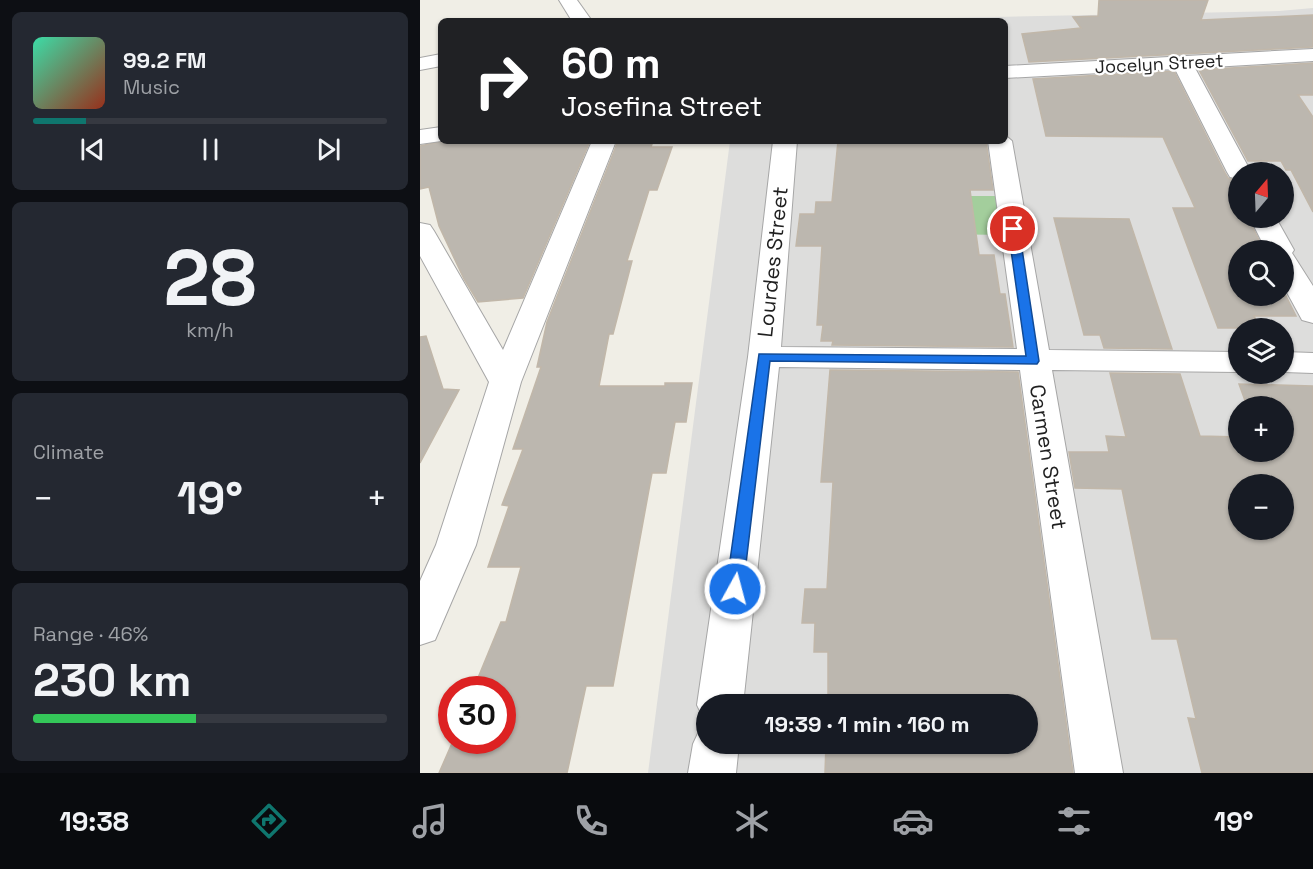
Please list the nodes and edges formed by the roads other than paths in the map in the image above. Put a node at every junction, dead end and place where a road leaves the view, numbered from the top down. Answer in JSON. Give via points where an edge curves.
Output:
{"nodes":[{"id":1,"x":568,"y":0,"type":"edge"},
{"id":2,"x":580,"y":18,"type":"edge"},
{"id":3,"x":1313,"y":55,"type":"edge"},
{"id":4,"x":438,"y":60,"type":"edge"},
{"id":5,"x":420,"y":63,"type":"edge"},
{"id":6,"x":1182,"y":63,"type":"junction"},
{"id":7,"x":1008,"y":72,"type":"edge"},
{"id":8,"x":438,"y":135,"type":"edge"},
{"id":9,"x":420,"y":138,"type":"edge"},
{"id":10,"x":603,"y":144,"type":"edge"},
{"id":11,"x":786,"y":144,"type":"edge"},
{"id":12,"x":1000,"y":144,"type":"edge"},
{"id":13,"x":1234,"y":162,"type":"edge"},
{"id":14,"x":420,"y":231,"type":"edge"},
{"id":15,"x":1294,"y":278,"type":"edge"},
{"id":16,"x":1313,"y":314,"type":"edge"},
{"id":17,"x":764,"y":357,"type":"junction"},
{"id":18,"x":1033,"y":361,"type":"junction"},
{"id":19,"x":1228,"y":362,"type":"edge"},
{"id":20,"x":1294,"y":362,"type":"edge"},
{"id":21,"x":1313,"y":363,"type":"edge"},
{"id":22,"x":505,"y":382,"type":"junction"},
{"id":23,"x":420,"y":627,"type":"edge"},
{"id":24,"x":721,"y":694,"type":"edge"},
{"id":25,"x":715,"y":754,"type":"edge"},
{"id":26,"x":712,"y":773,"type":"edge"},
{"id":27,"x":1099,"y":773,"type":"edge"}],
"edges":[{"from":1,"to":2,"type":"street"},
{"from":3,"to":6,"type":"street","name":"Jocelyn Street"},
{"from":4,"to":5,"type":"street"},
{"from":6,"to":7,"type":"street","name":"Jocelyn Street"},
{"from":6,"to":13,"type":"street"},
{"from":8,"to":9,"type":"street"},
{"from":10,"to":22,"type":"street"},
{"from":11,"to":17,"type":"street","name":"Lourdes Street"},
{"from":12,"to":18,"type":"street","name":"Carmen Street"},
{"from":14,"to":22,"type":"street"},
{"from":15,"to":16,"type":"street"},
{"from":17,"to":18,"type":"street"},
{"from":17,"to":24,"type":"street","name":"Lourdes Street"},
{"from":18,"to":19,"type":"street"},
{"from":18,"to":27,"type":"street","name":"Carmen Street"},
{"from":20,"to":21,"type":"street"},
{"from":22,"to":23,"type":"street","via":[[456,545]]},
{"from":25,"to":26,"type":"street"}]}
